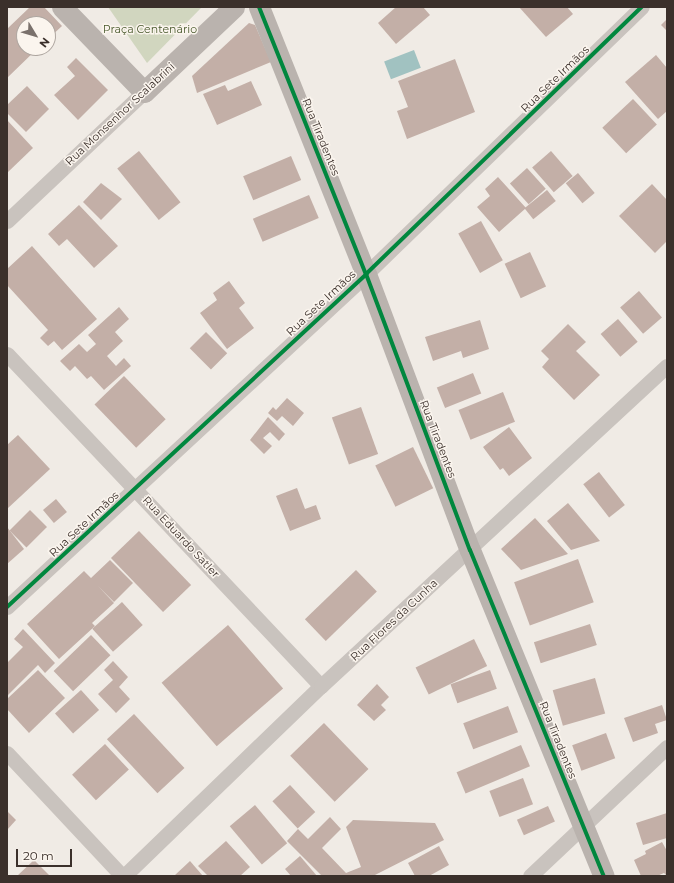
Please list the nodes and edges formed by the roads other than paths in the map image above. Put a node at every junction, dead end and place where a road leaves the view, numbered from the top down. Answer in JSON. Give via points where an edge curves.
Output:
{"nodes":[{"id":1,"x":62,"y":7,"type":"edge"},
{"id":2,"x":234,"y":7,"type":"edge"},
{"id":3,"x":259,"y":7,"type":"edge"},
{"id":4,"x":642,"y":7,"type":"edge"},
{"id":5,"x":144,"y":92,"type":"junction"},
{"id":6,"x":7,"y":221,"type":"edge"},
{"id":7,"x":366,"y":274,"type":"junction"},
{"id":8,"x":7,"y":354,"type":"edge"},
{"id":9,"x":667,"y":366,"type":"edge"},
{"id":10,"x":135,"y":489,"type":"junction"},
{"id":11,"x":470,"y":550,"type":"junction"},
{"id":12,"x":7,"y":607,"type":"edge"},
{"id":13,"x":321,"y":686,"type":"junction"},
{"id":14,"x":667,"y":747,"type":"edge"},
{"id":15,"x":7,"y":753,"type":"edge"},
{"id":16,"x":584,"y":824,"type":"junction"},
{"id":17,"x":123,"y":876,"type":"edge"},
{"id":18,"x":530,"y":876,"type":"edge"},
{"id":19,"x":604,"y":876,"type":"edge"}],
"edges":[{"from":1,"to":5,"type":"street"},
{"from":2,"to":5,"type":"street","name":"Rua Monsenhor Scalabrini"},
{"from":3,"to":7,"type":"street","name":"Rua Tiradentes"},
{"from":4,"to":7,"type":"street","name":"Rua Sete Irmãos"},
{"from":5,"to":6,"type":"street","name":"Rua Monsenhor Scalabrini"},
{"from":7,"to":10,"type":"street","name":"Rua Sete Irmãos"},
{"from":7,"to":11,"type":"street","name":"Rua Tiradentes"},
{"from":8,"to":10,"type":"street","name":"Rua Eduardo Satler"},
{"from":9,"to":11,"type":"street","name":"Rua Flores da Cunha"},
{"from":10,"to":12,"type":"street","name":"Rua Sete Irmãos"},
{"from":10,"to":13,"type":"street","name":"Rua Eduardo Satler"},
{"from":11,"to":13,"type":"street","name":"Rua Flores da Cunha"},
{"from":11,"to":16,"type":"street","name":"Rua Tiradentes"},
{"from":13,"to":17,"type":"street","name":"Rua Flores da Cunha"},
{"from":14,"to":16,"type":"street"},
{"from":15,"to":17,"type":"street"},
{"from":16,"to":18,"type":"street"},
{"from":16,"to":19,"type":"street","name":"Rua Tiradentes"}]}
